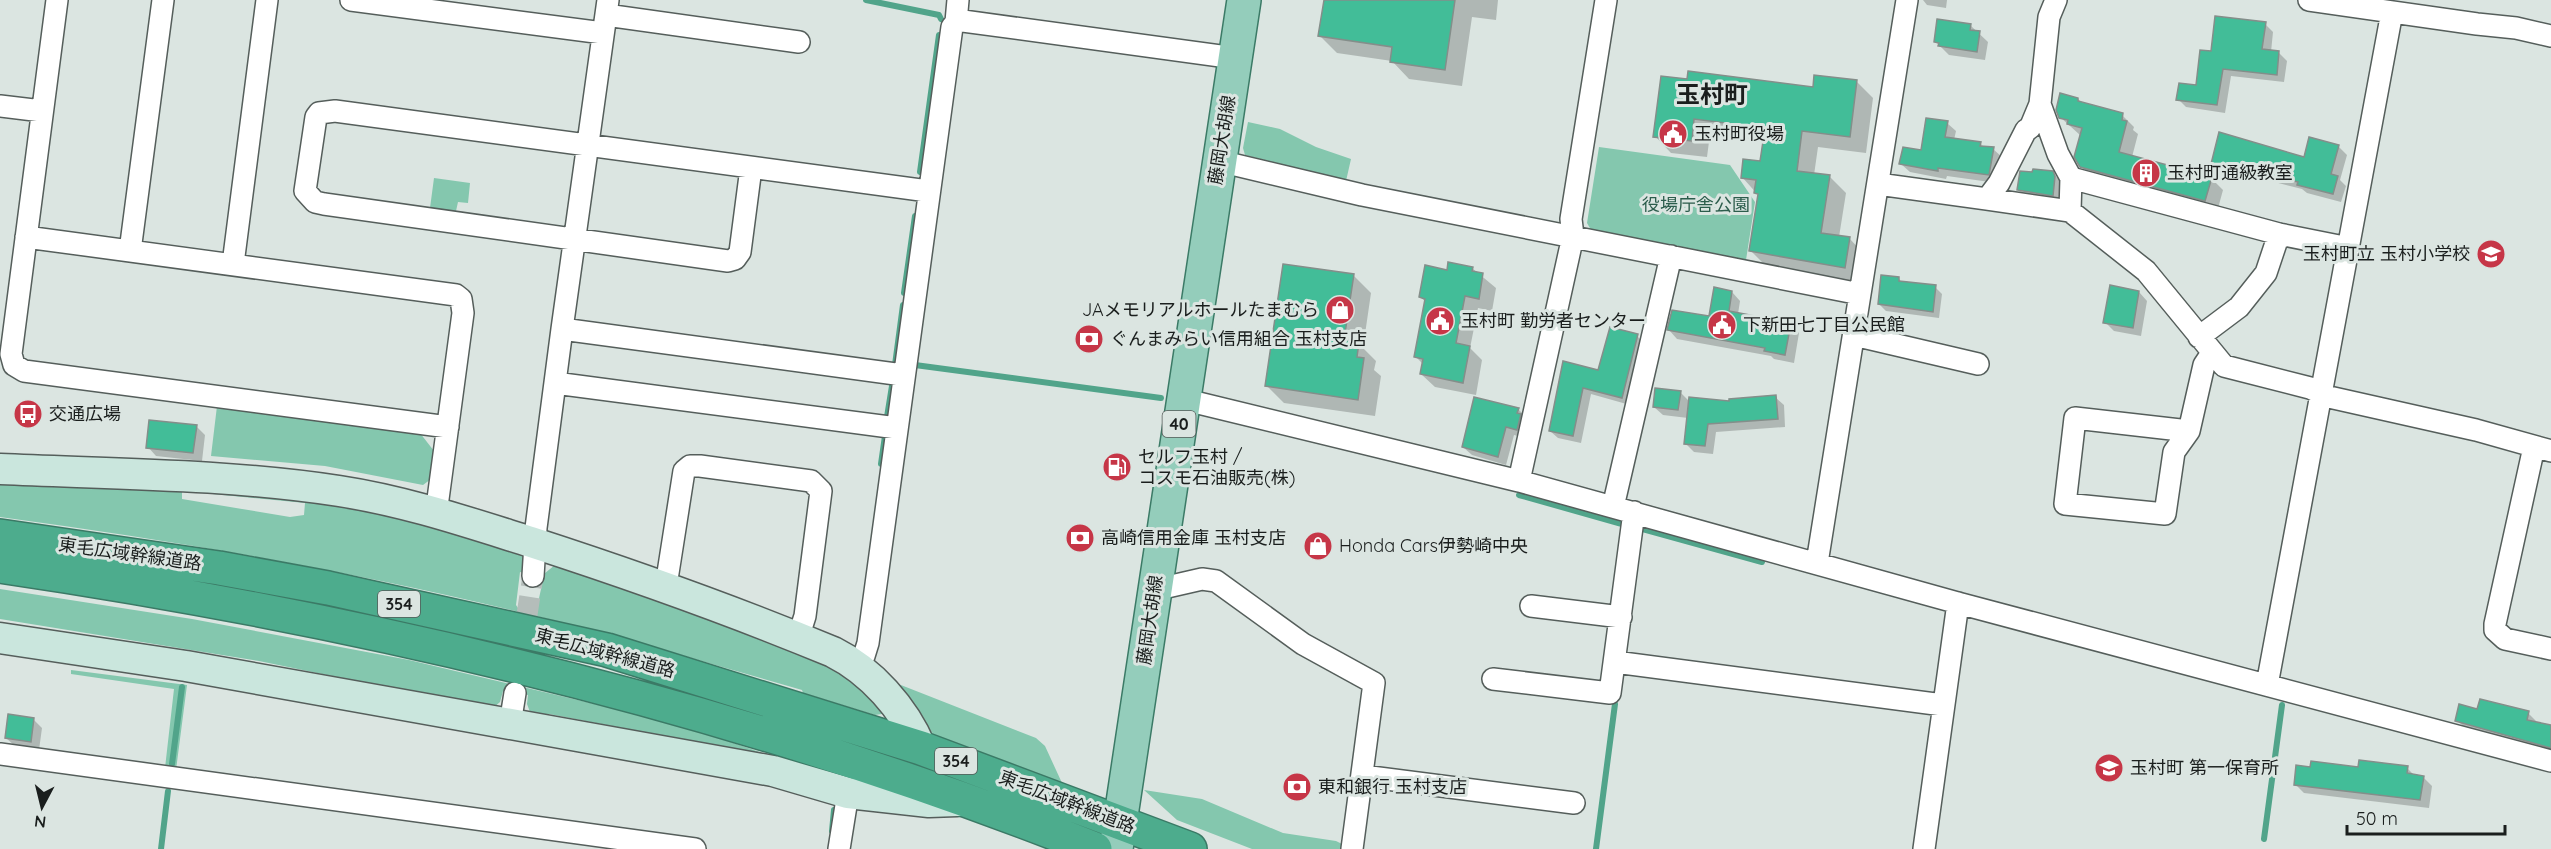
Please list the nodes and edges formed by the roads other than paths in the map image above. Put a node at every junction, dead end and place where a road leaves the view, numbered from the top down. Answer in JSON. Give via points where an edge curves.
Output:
{"nodes":[{"id":1,"x":57,"y":0,"type":"edge"},
{"id":2,"x":163,"y":0,"type":"edge"},
{"id":3,"x":267,"y":0,"type":"edge"},
{"id":4,"x":351,"y":0,"type":"edge"},
{"id":5,"x":958,"y":0,"type":"edge"},
{"id":6,"x":1244,"y":0,"type":"edge"},
{"id":7,"x":1606,"y":0,"type":"edge"},
{"id":8,"x":1907,"y":0,"type":"edge"},
{"id":9,"x":2056,"y":0,"type":"edge"},
{"id":10,"x":2309,"y":0,"type":"edge"},
{"id":11,"x":2392,"y":12,"type":"junction"},
{"id":12,"x":606,"y":16,"type":"edge"},
{"id":13,"x":956,"y":22,"type":"junction"},
{"id":14,"x":2551,"y":36,"type":"edge"},
{"id":15,"x":800,"y":42,"type":"dead end"},
{"id":16,"x":1235,"y":58,"type":"junction"},
{"id":17,"x":2040,"y":104,"type":"junction"},
{"id":18,"x":0,"y":106,"type":"edge"},
{"id":19,"x":42,"y":111,"type":"junction"},
{"id":20,"x":587,"y":146,"type":"junction"},
{"id":21,"x":1219,"y":161,"type":"junction"},
{"id":22,"x":751,"y":168,"type":"junction"},
{"id":23,"x":2071,"y":178,"type":"junction"},
{"id":24,"x":1878,"y":184,"type":"junction"},
{"id":25,"x":928,"y":191,"type":"junction"},
{"id":26,"x":1987,"y":199,"type":"junction"},
{"id":27,"x":2070,"y":211,"type":"junction"},
{"id":28,"x":2280,"y":234,"type":"junction"},
{"id":29,"x":1573,"y":236,"type":"junction"},
{"id":30,"x":26,"y":237,"type":"junction"},
{"id":31,"x":575,"y":240,"type":"junction"},
{"id":32,"x":2349,"y":248,"type":"junction"},
{"id":33,"x":130,"y":251,"type":"junction"},
{"id":34,"x":1671,"y":256,"type":"junction"},
{"id":35,"x":233,"y":264,"type":"junction"},
{"id":36,"x":1860,"y":294,"type":"junction"},
{"id":37,"x":562,"y":329,"type":"junction"},
{"id":38,"x":1854,"y":335,"type":"junction"},
{"id":39,"x":2205,"y":345,"type":"junction"},
{"id":40,"x":1978,"y":364,"type":"dead end"},
{"id":41,"x":903,"y":375,"type":"junction"},
{"id":42,"x":555,"y":383,"type":"junction"},
{"id":43,"x":2320,"y":392,"type":"junction"},
{"id":44,"x":1182,"y":399,"type":"junction"},
{"id":45,"x":448,"y":427,"type":"junction"},
{"id":46,"x":897,"y":428,"type":"junction"},
{"id":47,"x":2189,"y":431,"type":"junction"},
{"id":48,"x":2543,"y":449,"type":"edge"},
{"id":49,"x":0,"y":469,"type":"edge"},
{"id":50,"x":1519,"y":481,"type":"junction"},
{"id":51,"x":1613,"y":507,"type":"junction"},
{"id":52,"x":434,"y":512,"type":"junction"},
{"id":53,"x":1634,"y":512,"type":"junction"},
{"id":54,"x":0,"y":536,"type":"edge"},
{"id":55,"x":536,"y":544,"type":"junction"},
{"id":56,"x":1817,"y":563,"type":"junction"},
{"id":57,"x":0,"y":566,"type":"edge"},
{"id":58,"x":533,"y":576,"type":"tunnel mouth"},
{"id":59,"x":663,"y":586,"type":"junction"},
{"id":60,"x":1154,"y":590,"type":"junction"},
{"id":61,"x":1958,"y":603,"type":"junction"},
{"id":62,"x":1531,"y":606,"type":"dead end"},
{"id":63,"x":1621,"y":617,"type":"junction"},
{"id":64,"x":0,"y":638,"type":"edge"},
{"id":65,"x":798,"y":638,"type":"junction"},
{"id":66,"x":2551,"y":649,"type":"edge"},
{"id":67,"x":1615,"y":662,"type":"junction"},
{"id":68,"x":856,"y":666,"type":"junction"},
{"id":69,"x":1493,"y":679,"type":"dead end"},
{"id":70,"x":2267,"y":685,"type":"junction"},
{"id":71,"x":515,"y":693,"type":"tunnel mouth"},
{"id":72,"x":1943,"y":705,"type":"junction"},
{"id":73,"x":510,"y":724,"type":"junction"},
{"id":74,"x":921,"y":748,"type":"junction"},
{"id":75,"x":0,"y":754,"type":"edge"},
{"id":76,"x":2551,"y":762,"type":"edge"},
{"id":77,"x":1363,"y":776,"type":"junction"},
{"id":78,"x":848,"y":793,"type":"junction"},
{"id":79,"x":966,"y":800,"type":"junction"},
{"id":80,"x":1574,"y":803,"type":"dead end"},
{"id":81,"x":1118,"y":835,"type":"edge"},
{"id":82,"x":695,"y":849,"type":"edge"},
{"id":83,"x":839,"y":849,"type":"edge"},
{"id":84,"x":1095,"y":849,"type":"edge"},
{"id":85,"x":1190,"y":849,"type":"edge"},
{"id":86,"x":1352,"y":849,"type":"edge"},
{"id":87,"x":1924,"y":849,"type":"edge"}],
"edges":[{"from":1,"to":19,"type":"street"},
{"from":2,"to":33,"type":"street"},
{"from":3,"to":35,"type":"street"},
{"from":4,"to":12,"type":"street"},
{"from":5,"to":13,"type":"street"},
{"from":6,"to":16,"type":"main road","name":"藤岡大胡線","number":"40"},
{"from":7,"to":29,"type":"street","via":[[1571,219]]},
{"from":8,"to":24,"type":"street"},
{"from":9,"to":17,"type":"street","via":[[2049,17]]},
{"from":10,"to":11,"type":"street"},
{"from":11,"to":14,"type":"street"},
{"from":11,"to":32,"type":"street"},
{"from":12,"to":15,"type":"street"},
{"from":12,"to":20,"type":"street"},
{"from":13,"to":16,"type":"street"},
{"from":13,"to":25,"type":"street","via":[[950,35]]},
{"from":16,"to":21,"type":"main road","name":"藤岡大胡線","number":"40"},
{"from":17,"to":23,"type":"street"},
{"from":17,"to":26,"type":"street","via":[[2030,129]]},
{"from":18,"to":19,"type":"street"},
{"from":19,"to":30,"type":"street"},
{"from":20,"to":22,"type":"street"},
{"from":20,"to":31,"type":"street"},
{"from":20,"to":31,"type":"street","via":[[335,111],[320,113],[316,117],[305,191],[315,202]]},
{"from":21,"to":29,"type":"street","via":[[1350,193]]},
{"from":21,"to":44,"type":"main road","name":"藤岡大胡線","number":"40"},
{"from":22,"to":25,"type":"street"},
{"from":22,"to":31,"type":"street","via":[[740,252],[735,259]]},
{"from":23,"to":27,"type":"street"},
{"from":23,"to":28,"type":"street"},
{"from":24,"to":26,"type":"street"},
{"from":24,"to":36,"type":"street"},
{"from":25,"to":41,"type":"street"},
{"from":26,"to":27,"type":"street"},
{"from":27,"to":39,"type":"street","via":[[2146,271]]},
{"from":28,"to":32,"type":"street"},
{"from":28,"to":39,"type":"street","via":[[2266,273]]},
{"from":29,"to":34,"type":"street"},
{"from":29,"to":50,"type":"street"},
{"from":30,"to":33,"type":"street"},
{"from":30,"to":45,"type":"street","via":[[10,354],[18,369]]},
{"from":31,"to":37,"type":"street"},
{"from":32,"to":43,"type":"street"},
{"from":33,"to":35,"type":"street"},
{"from":34,"to":36,"type":"street"},
{"from":34,"to":51,"type":"street"},
{"from":35,"to":45,"type":"street","via":[[449,294],[461,299],[463,313]]},
{"from":36,"to":38,"type":"street"},
{"from":37,"to":41,"type":"street"},
{"from":37,"to":42,"type":"street"},
{"from":38,"to":40,"type":"street"},
{"from":38,"to":56,"type":"street"},
{"from":39,"to":43,"type":"street","via":[[2224,366]]},
{"from":39,"to":47,"type":"street"},
{"from":41,"to":46,"type":"street"},
{"from":42,"to":46,"type":"street"},
{"from":42,"to":55,"type":"street"},
{"from":43,"to":48,"type":"street"},
{"from":43,"to":70,"type":"street"},
{"from":44,"to":50,"type":"street"},
{"from":44,"to":60,"type":"main road","name":"藤岡大胡線","number":"40"},
{"from":45,"to":52,"type":"street"},
{"from":46,"to":68,"type":"street","via":[[868,643]]},
{"from":47,"to":47,"type":"street","via":[[2174,452],[2165,514],[2065,504],[2075,417]]},
{"from":48,"to":66,"type":"street","via":[[2495,630],[2505,639]]},
{"from":49,"to":52,"type":"street","via":[[272,483],[339,491]]},
{"from":50,"to":51,"type":"street"},
{"from":51,"to":53,"type":"street"},
{"from":52,"to":55,"type":"street"},
{"from":53,"to":56,"type":"street"},
{"from":53,"to":63,"type":"street"},
{"from":54,"to":74,"type":"highway","name":"東毛広域幹線道路","number":"354","via":[[328,588],[606,650]]},
{"from":55,"to":58,"type":"street"},
{"from":55,"to":59,"type":"street"},
{"from":56,"to":61,"type":"street"},
{"from":57,"to":79,"type":"highway","name":"東毛広域幹線道路","number":"354","via":[[130,585],[444,648],[686,710],[858,762]]},
{"from":59,"to":65,"type":"street"},
{"from":59,"to":65,"type":"street","via":[[684,471],[690,466],[811,481],[821,491],[805,616]]},
{"from":60,"to":77,"type":"street","via":[[1202,579],[1216,582],[1303,644],[1374,683]]},
{"from":60,"to":81,"type":"main road","name":"藤岡大胡線","number":"40"},
{"from":61,"to":70,"type":"street"},
{"from":61,"to":72,"type":"street"},
{"from":62,"to":63,"type":"street"},
{"from":63,"to":67,"type":"street"},
{"from":64,"to":73,"type":"street","via":[[186,666]]},
{"from":65,"to":68,"type":"street"},
{"from":67,"to":69,"type":"street","via":[[1610,693]]},
{"from":67,"to":72,"type":"street"},
{"from":68,"to":74,"type":"street","via":[[906,718]]},
{"from":70,"to":76,"type":"street"},
{"from":71,"to":73,"type":"street"},
{"from":72,"to":87,"type":"street"},
{"from":73,"to":78,"type":"street","via":[[773,771]]},
{"from":74,"to":81,"type":"highway","name":"東毛広域幹線道路","number":"354"},
{"from":75,"to":82,"type":"street"},
{"from":77,"to":80,"type":"street"},
{"from":77,"to":86,"type":"street"},
{"from":78,"to":79,"type":"street","via":[[929,802]]},
{"from":78,"to":83,"type":"street"},
{"from":79,"to":84,"type":"highway","name":"東毛広域幹線道路","number":"354"},
{"from":81,"to":85,"type":"highway","name":"東毛広域幹線道路","number":"354"}]}
